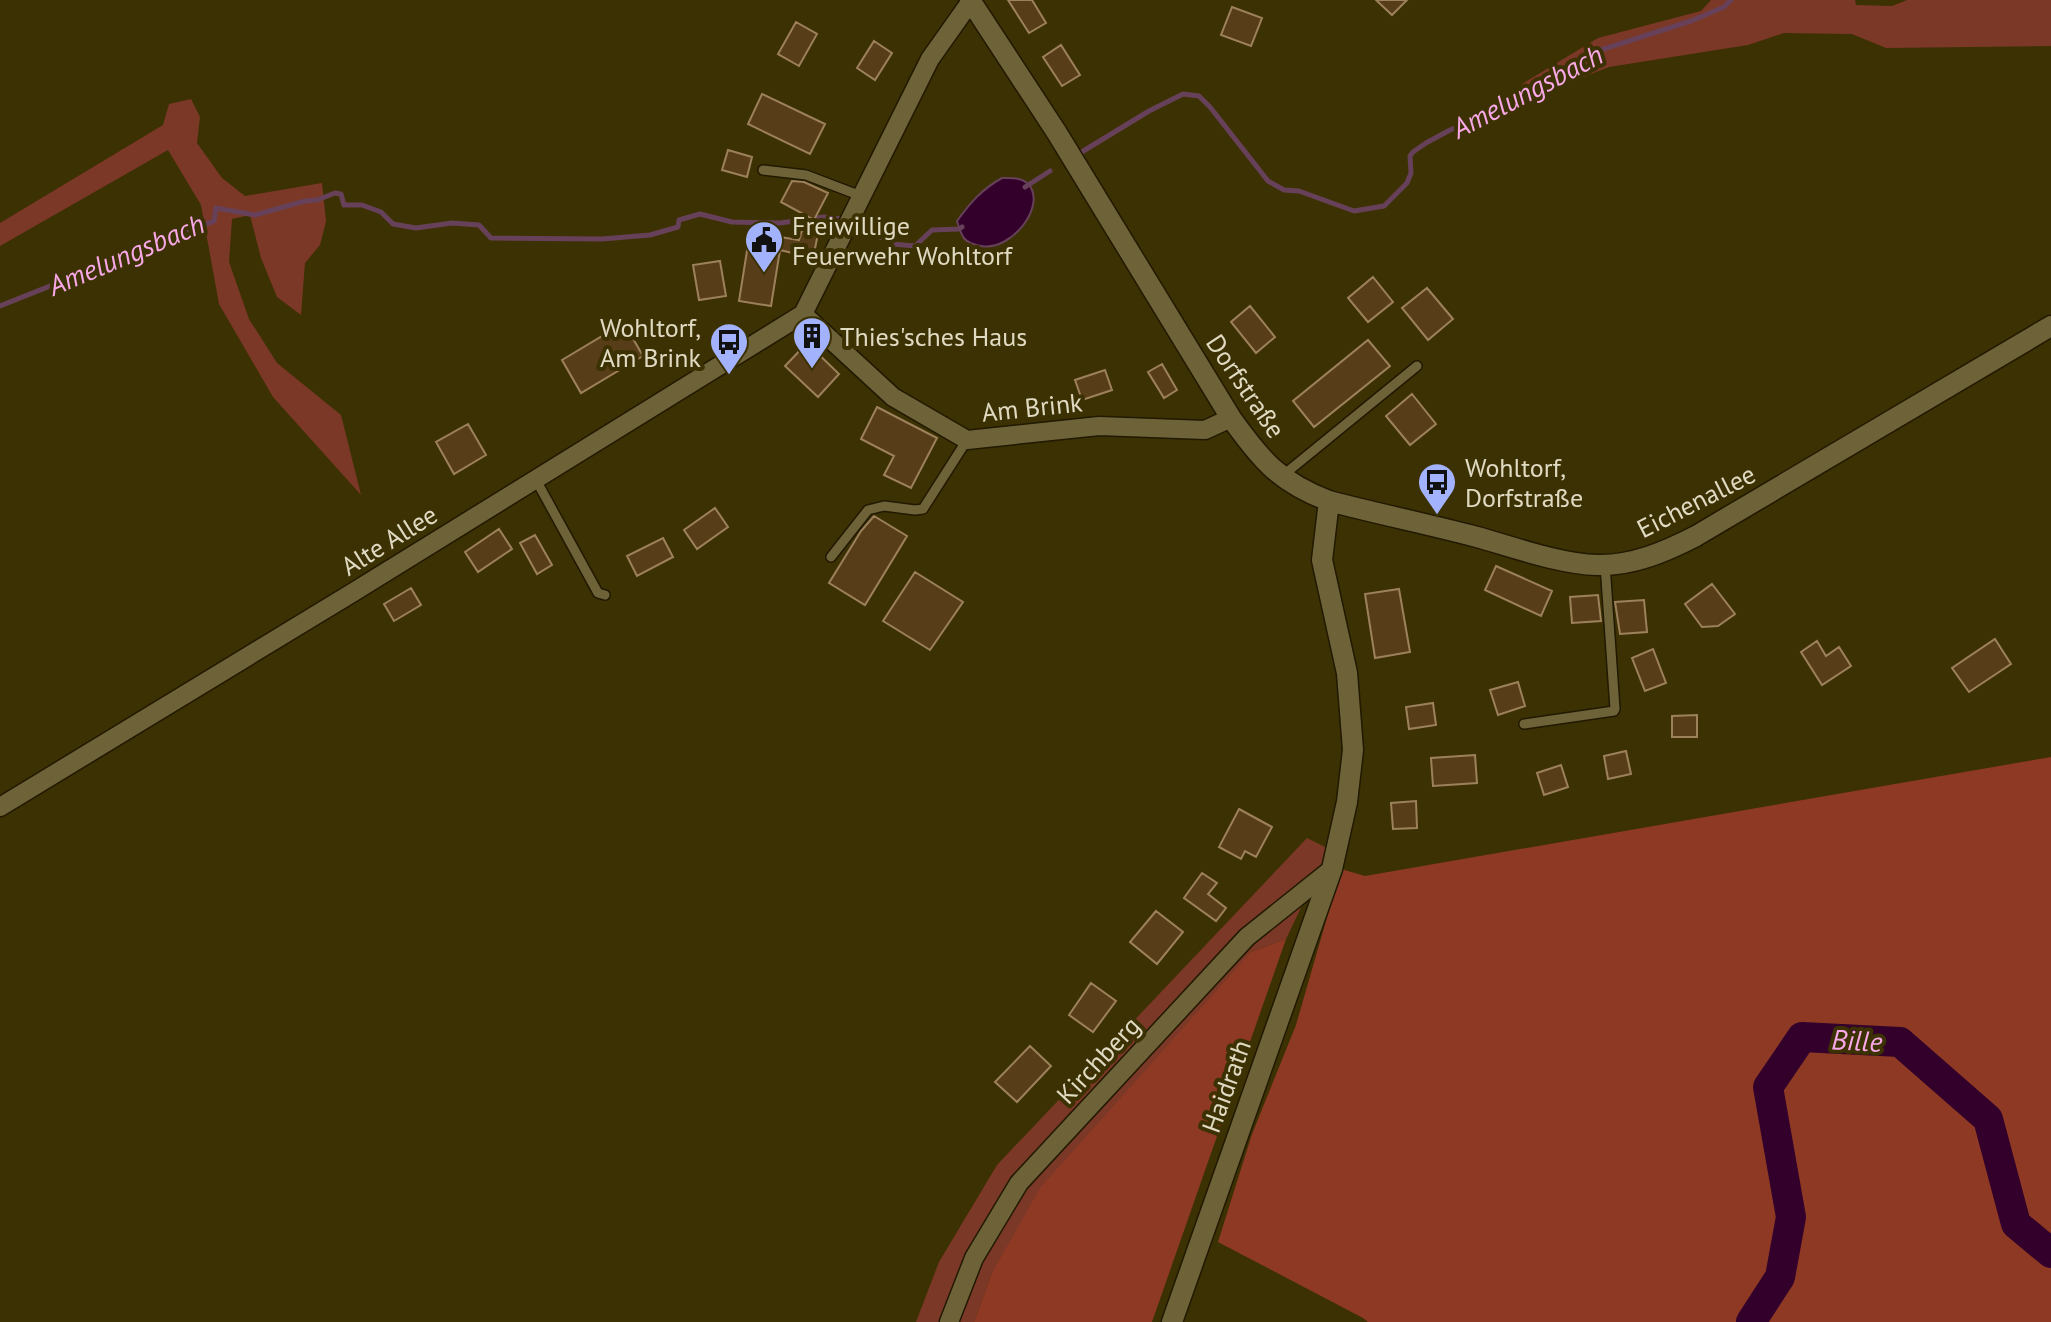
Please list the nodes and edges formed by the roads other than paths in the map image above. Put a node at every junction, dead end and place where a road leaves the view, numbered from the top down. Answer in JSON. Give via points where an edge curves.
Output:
{"nodes":[{"id":1,"x":970,"y":0,"type":"edge"},
{"id":2,"x":763,"y":170,"type":"dead end"},
{"id":3,"x":861,"y":196,"type":"junction"},
{"id":4,"x":803,"y":314,"type":"junction"},
{"id":5,"x":2051,"y":326,"type":"edge"},
{"id":6,"x":1417,"y":366,"type":"dead end"},
{"id":7,"x":1231,"y":418,"type":"junction"},
{"id":8,"x":967,"y":440,"type":"junction"},
{"id":9,"x":1281,"y":477,"type":"junction"},
{"id":10,"x":536,"y":480,"type":"junction"},
{"id":11,"x":1329,"y":501,"type":"junction"},
{"id":12,"x":831,"y":557,"type":"dead end"},
{"id":13,"x":1605,"y":564,"type":"junction"},
{"id":14,"x":605,"y":595,"type":"dead end"},
{"id":15,"x":1524,"y":724,"type":"dead end"},
{"id":16,"x":0,"y":807,"type":"edge"},
{"id":17,"x":1332,"y":869,"type":"junction"},
{"id":18,"x":949,"y":1322,"type":"edge"},
{"id":19,"x":1172,"y":1322,"type":"edge"}],
"edges":[{"from":1,"to":3,"type":"street","via":[[930,59]]},
{"from":1,"to":7,"type":"street","name":"Dorfstraße"},
{"from":2,"to":3,"type":"lane","via":[[806,175]]},
{"from":3,"to":4,"type":"street"},
{"from":4,"to":8,"type":"street","name":"Am Brink","via":[[893,397]]},
{"from":4,"to":10,"type":"street","name":"Alte Allee"},
{"from":5,"to":13,"type":"street","name":"Eichenallee","via":[[1696,536],[1645,558]]},
{"from":6,"to":9,"type":"lane"},
{"from":7,"to":8,"type":"street","name":"Am Brink","via":[[1205,430],[1099,426]]},
{"from":7,"to":9,"type":"street","name":"Dorfstraße"},
{"from":8,"to":12,"type":"lane","via":[[923,509],[868,510]]},
{"from":9,"to":11,"type":"street","name":"Dorfstraße"},
{"from":10,"to":14,"type":"lane","via":[[598,593]]},
{"from":10,"to":16,"type":"street","name":"Alte Allee"},
{"from":11,"to":13,"type":"street","name":"Eichenallee","via":[[1570,562]]},
{"from":11,"to":17,"type":"street","via":[[1322,560],[1347,673],[1353,750]]},
{"from":13,"to":15,"type":"lane","via":[[1614,711]]},
{"from":17,"to":18,"type":"street","name":"Kirchberg","via":[[1247,937],[1019,1183],[974,1258]]},
{"from":17,"to":19,"type":"street","name":"Haidrath"}]}
